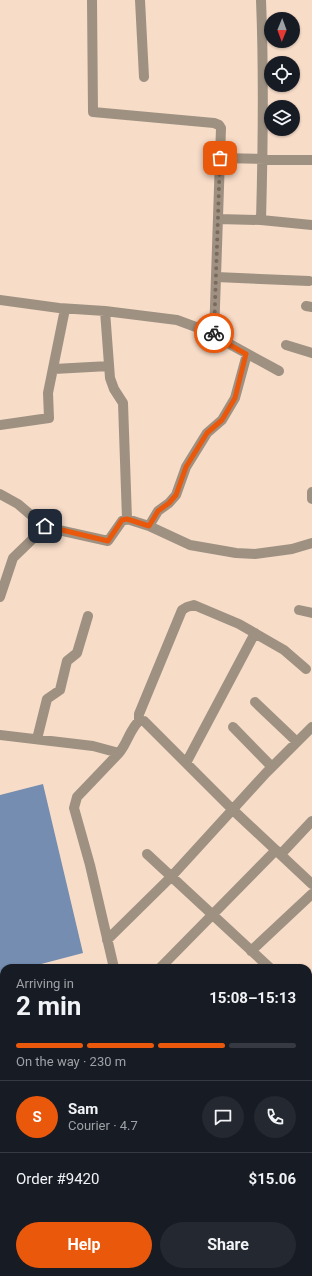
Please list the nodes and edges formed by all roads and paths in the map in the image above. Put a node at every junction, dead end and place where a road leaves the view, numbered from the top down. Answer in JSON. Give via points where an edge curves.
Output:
{"nodes":[{"id":1,"x":92,"y":0,"type":"edge"},
{"id":2,"x":140,"y":0,"type":"edge"},
{"id":3,"x":261,"y":0,"type":"edge"},
{"id":4,"x":144,"y":77,"type":"dead end"},
{"id":5,"x":220,"y":158,"type":"junction"},
{"id":6,"x":263,"y":159,"type":"junction"},
{"id":7,"x":312,"y":160,"type":"edge"},
{"id":8,"x":218,"y":219,"type":"junction"},
{"id":9,"x":261,"y":220,"type":"junction"},
{"id":10,"x":312,"y":225,"type":"edge"},
{"id":11,"x":216,"y":277,"type":"junction"},
{"id":12,"x":309,"y":281,"type":"dead end"},
{"id":13,"x":0,"y":300,"type":"edge"},
{"id":14,"x":65,"y":308,"type":"junction"},
{"id":15,"x":105,"y":311,"type":"junction"},
{"id":16,"x":214,"y":336,"type":"junction"},
{"id":17,"x":286,"y":345,"type":"dead end"},
{"id":18,"x":312,"y":353,"type":"edge"},
{"id":19,"x":246,"y":354,"type":"junction"},
{"id":20,"x":109,"y":366,"type":"junction"},
{"id":21,"x":54,"y":369,"type":"junction"},
{"id":22,"x":279,"y":371,"type":"dead end"},
{"id":23,"x":0,"y":425,"type":"edge"},
{"id":24,"x":312,"y":492,"type":"edge"},
{"id":25,"x":0,"y":494,"type":"edge"},
{"id":26,"x":312,"y":499,"type":"edge"},
{"id":27,"x":127,"y":519,"type":"junction"},
{"id":28,"x":45,"y":526,"type":"junction"},
{"id":29,"x":149,"y":526,"type":"junction"},
{"id":30,"x":312,"y":543,"type":"edge"},
{"id":31,"x":0,"y":597,"type":"edge"},
{"id":32,"x":300,"y":610,"type":"dead end"},
{"id":33,"x":312,"y":613,"type":"edge"},
{"id":34,"x":88,"y":616,"type":"dead end"},
{"id":35,"x":255,"y":633,"type":"junction"},
{"id":36,"x":310,"y":668,"type":"edge"},
{"id":37,"x":255,"y":702,"type":"dead end"},
{"id":38,"x":139,"y":721,"type":"junction"},
{"id":39,"x":233,"y":727,"type":"dead end"},
{"id":40,"x":312,"y":727,"type":"edge"},
{"id":41,"x":0,"y":735,"type":"edge"},
{"id":42,"x":37,"y":739,"type":"junction"},
{"id":43,"x":297,"y":742,"type":"junction"},
{"id":44,"x":119,"y":753,"type":"junction"},
{"id":45,"x":186,"y":763,"type":"junction"},
{"id":46,"x":272,"y":767,"type":"junction"},
{"id":47,"x":233,"y":810,"type":"junction"},
{"id":48,"x":312,"y":821,"type":"edge"},
{"id":49,"x":278,"y":852,"type":"junction"},
{"id":50,"x":147,"y":854,"type":"dead end"},
{"id":51,"x":171,"y":877,"type":"junction"},
{"id":52,"x":312,"y":884,"type":"edge"},
{"id":53,"x":312,"y":894,"type":"edge"},
{"id":54,"x":213,"y":915,"type":"junction"},
{"id":55,"x":107,"y":940,"type":"junction"},
{"id":56,"x":252,"y":951,"type":"junction"},
{"id":57,"x":113,"y":964,"type":"edge"},
{"id":58,"x":164,"y":964,"type":"edge"},
{"id":59,"x":266,"y":964,"type":"edge"}],
"edges":[{"from":1,"to":5,"type":"street","via":[[93,112],[214,123],[221,128]]},
{"from":2,"to":4,"type":"street"},
{"from":3,"to":6,"type":"street"},
{"from":5,"to":6,"type":"street"},
{"from":5,"to":8,"type":"street"},
{"from":6,"to":7,"type":"street"},
{"from":6,"to":9,"type":"street"},
{"from":8,"to":9,"type":"street"},
{"from":8,"to":11,"type":"street"},
{"from":9,"to":10,"type":"street"},
{"from":11,"to":12,"type":"street"},
{"from":11,"to":16,"type":"street"},
{"from":13,"to":14,"type":"street"},
{"from":14,"to":15,"type":"street"},
{"from":14,"to":21,"type":"street"},
{"from":15,"to":16,"type":"street","via":[[176,320]]},
{"from":15,"to":20,"type":"street"},
{"from":16,"to":19,"type":"street"},
{"from":17,"to":18,"type":"street"},
{"from":19,"to":22,"type":"street"},
{"from":19,"to":29,"type":"street","via":[[235,398],[222,420],[207,433],[186,467],[176,495],[158,511]]},
{"from":20,"to":21,"type":"street"},
{"from":20,"to":27,"type":"street","via":[[114,389],[124,403]]},
{"from":21,"to":23,"type":"street","via":[[48,393],[49,418]]},
{"from":24,"to":26,"type":"street"},
{"from":25,"to":28,"type":"street","via":[[18,504]]},
{"from":27,"to":28,"type":"street","via":[[122,520],[108,541]]},
{"from":27,"to":29,"type":"street"},
{"from":28,"to":31,"type":"street","via":[[13,558]]},
{"from":29,"to":30,"type":"street","via":[[190,545],[236,553],[255,554],[292,549]]},
{"from":32,"to":33,"type":"street"},
{"from":34,"to":42,"type":"street","via":[[77,653],[67,661],[60,690],[47,699]]},
{"from":35,"to":36,"type":"street"},
{"from":35,"to":38,"type":"street","via":[[194,605],[187,606],[182,610],[139,714]]},
{"from":35,"to":45,"type":"street"},
{"from":37,"to":43,"type":"street"},
{"from":38,"to":44,"type":"street"},
{"from":38,"to":45,"type":"street","via":[[144,721]]},
{"from":39,"to":46,"type":"street"},
{"from":40,"to":43,"type":"street"},
{"from":41,"to":42,"type":"street"},
{"from":42,"to":44,"type":"street","via":[[93,746]]},
{"from":43,"to":46,"type":"street"},
{"from":44,"to":55,"type":"street","via":[[77,797],[74,808]]},
{"from":45,"to":47,"type":"street"},
{"from":46,"to":47,"type":"street"},
{"from":47,"to":49,"type":"street"},
{"from":47,"to":51,"type":"street"},
{"from":48,"to":49,"type":"street"},
{"from":49,"to":52,"type":"street"},
{"from":49,"to":54,"type":"street"},
{"from":50,"to":51,"type":"street"},
{"from":51,"to":54,"type":"street"},
{"from":51,"to":55,"type":"street"},
{"from":53,"to":56,"type":"street"},
{"from":54,"to":56,"type":"street"},
{"from":54,"to":58,"type":"street"},
{"from":55,"to":57,"type":"street"},
{"from":56,"to":59,"type":"street"}]}
